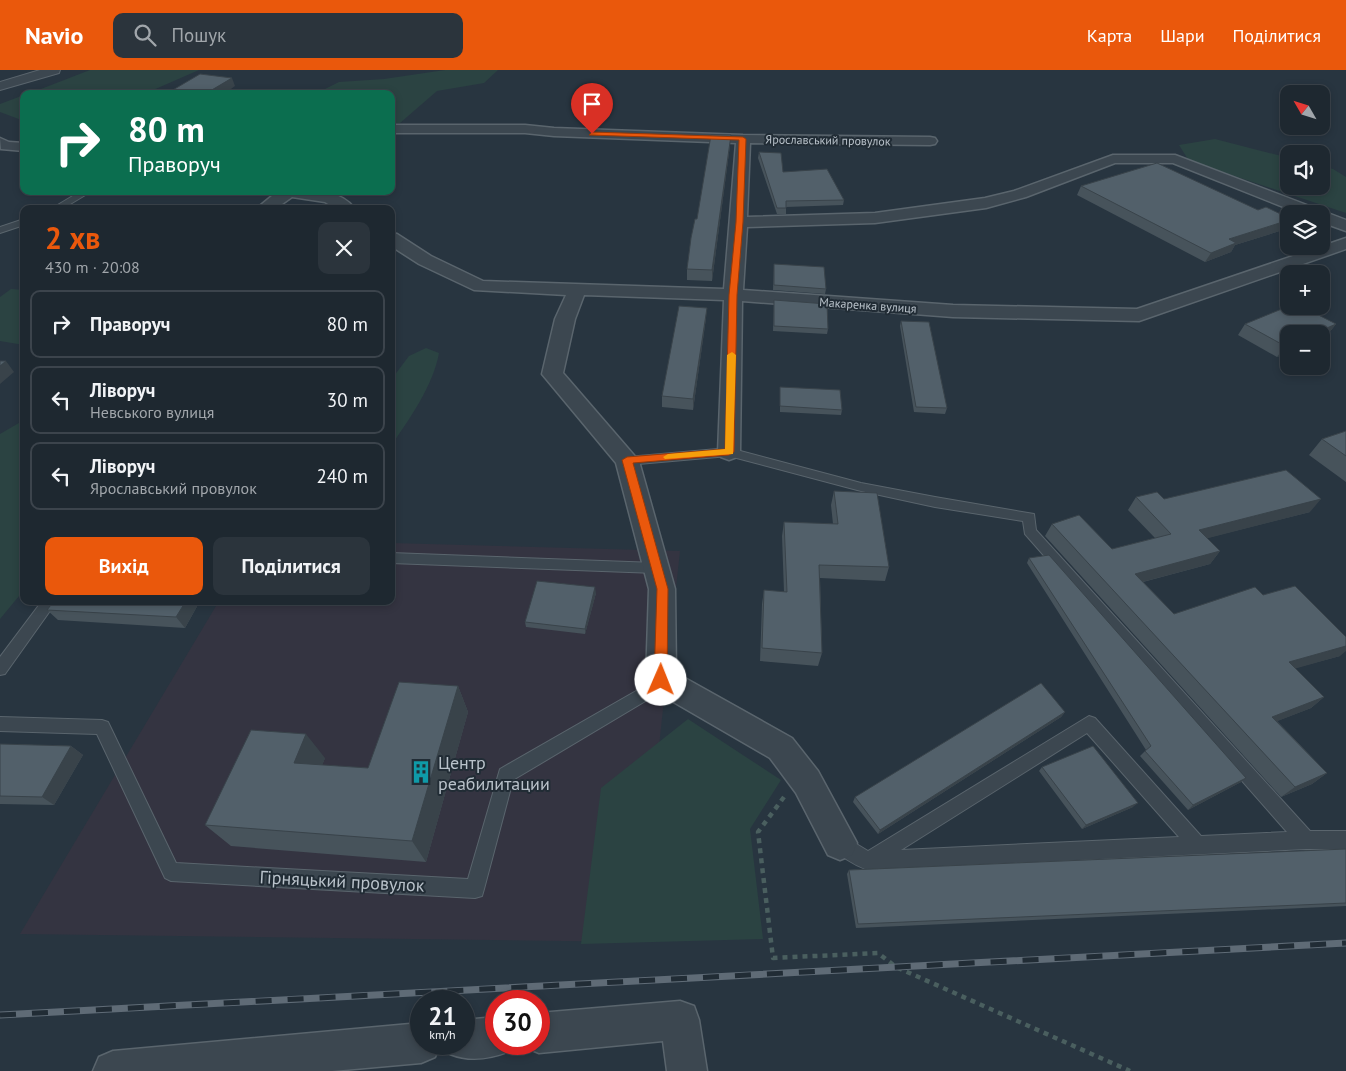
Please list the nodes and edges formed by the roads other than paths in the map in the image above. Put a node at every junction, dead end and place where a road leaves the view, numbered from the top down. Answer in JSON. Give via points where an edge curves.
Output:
{"nodes":[{"id":1,"x":54,"y":70,"type":"edge"},
{"id":2,"x":0,"y":81,"type":"edge"},
{"id":3,"x":14,"y":82,"type":"junction"},
{"id":4,"x":0,"y":86,"type":"edge"},
{"id":5,"x":395,"y":129,"type":"dead end"},
{"id":6,"x":743,"y":139,"type":"junction"},
{"id":7,"x":930,"y":141,"type":"dead end"},
{"id":8,"x":0,"y":142,"type":"edge"},
{"id":9,"x":20,"y":147,"type":"edge"},
{"id":10,"x":81,"y":195,"type":"edge"},
{"id":11,"x":282,"y":195,"type":"edge"},
{"id":12,"x":312,"y":195,"type":"edge"},
{"id":13,"x":62,"y":205,"type":"edge"},
{"id":14,"x":269,"y":205,"type":"edge"},
{"id":15,"x":340,"y":205,"type":"edge"},
{"id":16,"x":1293,"y":205,"type":"edge"},
{"id":17,"x":1330,"y":220,"type":"edge"},
{"id":18,"x":739,"y":222,"type":"junction"},
{"id":19,"x":20,"y":223,"type":"edge"},
{"id":20,"x":1346,"y":226,"type":"edge"},
{"id":21,"x":0,"y":230,"type":"edge"},
{"id":22,"x":395,"y":241,"type":"edge"},
{"id":23,"x":1346,"y":243,"type":"edge"},
{"id":24,"x":577,"y":289,"type":"junction"},
{"id":25,"x":733,"y":295,"type":"junction"},
{"id":26,"x":729,"y":452,"type":"junction"},
{"id":27,"x":627,"y":460,"type":"junction"},
{"id":28,"x":395,"y":558,"type":"edge"},
{"id":29,"x":656,"y":568,"type":"junction"},
{"id":30,"x":47,"y":605,"type":"edge"},
{"id":31,"x":0,"y":669,"type":"edge"},
{"id":32,"x":664,"y":682,"type":"junction"},
{"id":33,"x":0,"y":724,"type":"edge"},
{"id":34,"x":1306,"y":840,"type":"junction"},
{"id":35,"x":1346,"y":840,"type":"edge"},
{"id":36,"x":840,"y":843,"type":"joint"},
{"id":37,"x":1197,"y":845,"type":"junction"},
{"id":38,"x":867,"y":861,"type":"junction"},
{"id":39,"x":550,"y":1032,"type":"edge"},
{"id":40,"x":410,"y":1045,"type":"edge"},
{"id":41,"x":113,"y":1071,"type":"edge"},
{"id":42,"x":687,"y":1071,"type":"edge"}],
"edges":[{"from":1,"to":3,"type":"street"},
{"from":2,"to":3,"type":"street"},
{"from":3,"to":4,"type":"street"},
{"from":5,"to":6,"type":"street","name":"Ярославський провулок","via":[[525,128],[554,132]]},
{"from":6,"to":7,"type":"street","name":"Ярославський провулок"},
{"from":6,"to":18,"type":"street"},
{"from":8,"to":9,"type":"street"},
{"from":10,"to":13,"type":"lane"},
{"from":11,"to":14,"type":"street"},
{"from":12,"to":15,"type":"street","via":[[330,198]]},
{"from":16,"to":18,"type":"street","via":[[1175,159],[1113,159],[1020,194],[986,203],[875,218]]},
{"from":17,"to":20,"type":"street"},
{"from":18,"to":25,"type":"street"},
{"from":19,"to":21,"type":"lane"},
{"from":22,"to":24,"type":"street","name":"Макаренка вулиця","via":[[425,260],[480,286]]},
{"from":23,"to":25,"type":"street","name":"Макаренка вулиця","via":[[1139,315],[953,311]]},
{"from":24,"to":25,"type":"street","name":"Макаренка вулиця"},
{"from":24,"to":27,"type":"street","via":[[565,319],[552,374]]},
{"from":25,"to":26,"type":"street"},
{"from":26,"to":27,"type":"lane"},
{"from":26,"to":34,"type":"lane","via":[[861,487],[1029,517],[1030,531]]},
{"from":27,"to":29,"type":"street"},
{"from":28,"to":29,"type":"lane"},
{"from":29,"to":32,"type":"street","via":[[662,589],[661,680]]},
{"from":30,"to":31,"type":"lane"},
{"from":32,"to":33,"type":"lane","name":"Гірняцький провулок","via":[[506,775],[475,888],[171,872],[102,727]]},
{"from":32,"to":36,"type":"street","via":[[781,748],[801,774]]},
{"from":34,"to":35,"type":"lane"},
{"from":34,"to":37,"type":"lane"},
{"from":36,"to":38,"type":"lane"},
{"from":37,"to":38,"type":"lane"},
{"from":37,"to":38,"type":"lane","via":[[1089,722]]},
{"from":39,"to":42,"type":"street","via":[[680,1020]]},
{"from":40,"to":41,"type":"street"}]}
